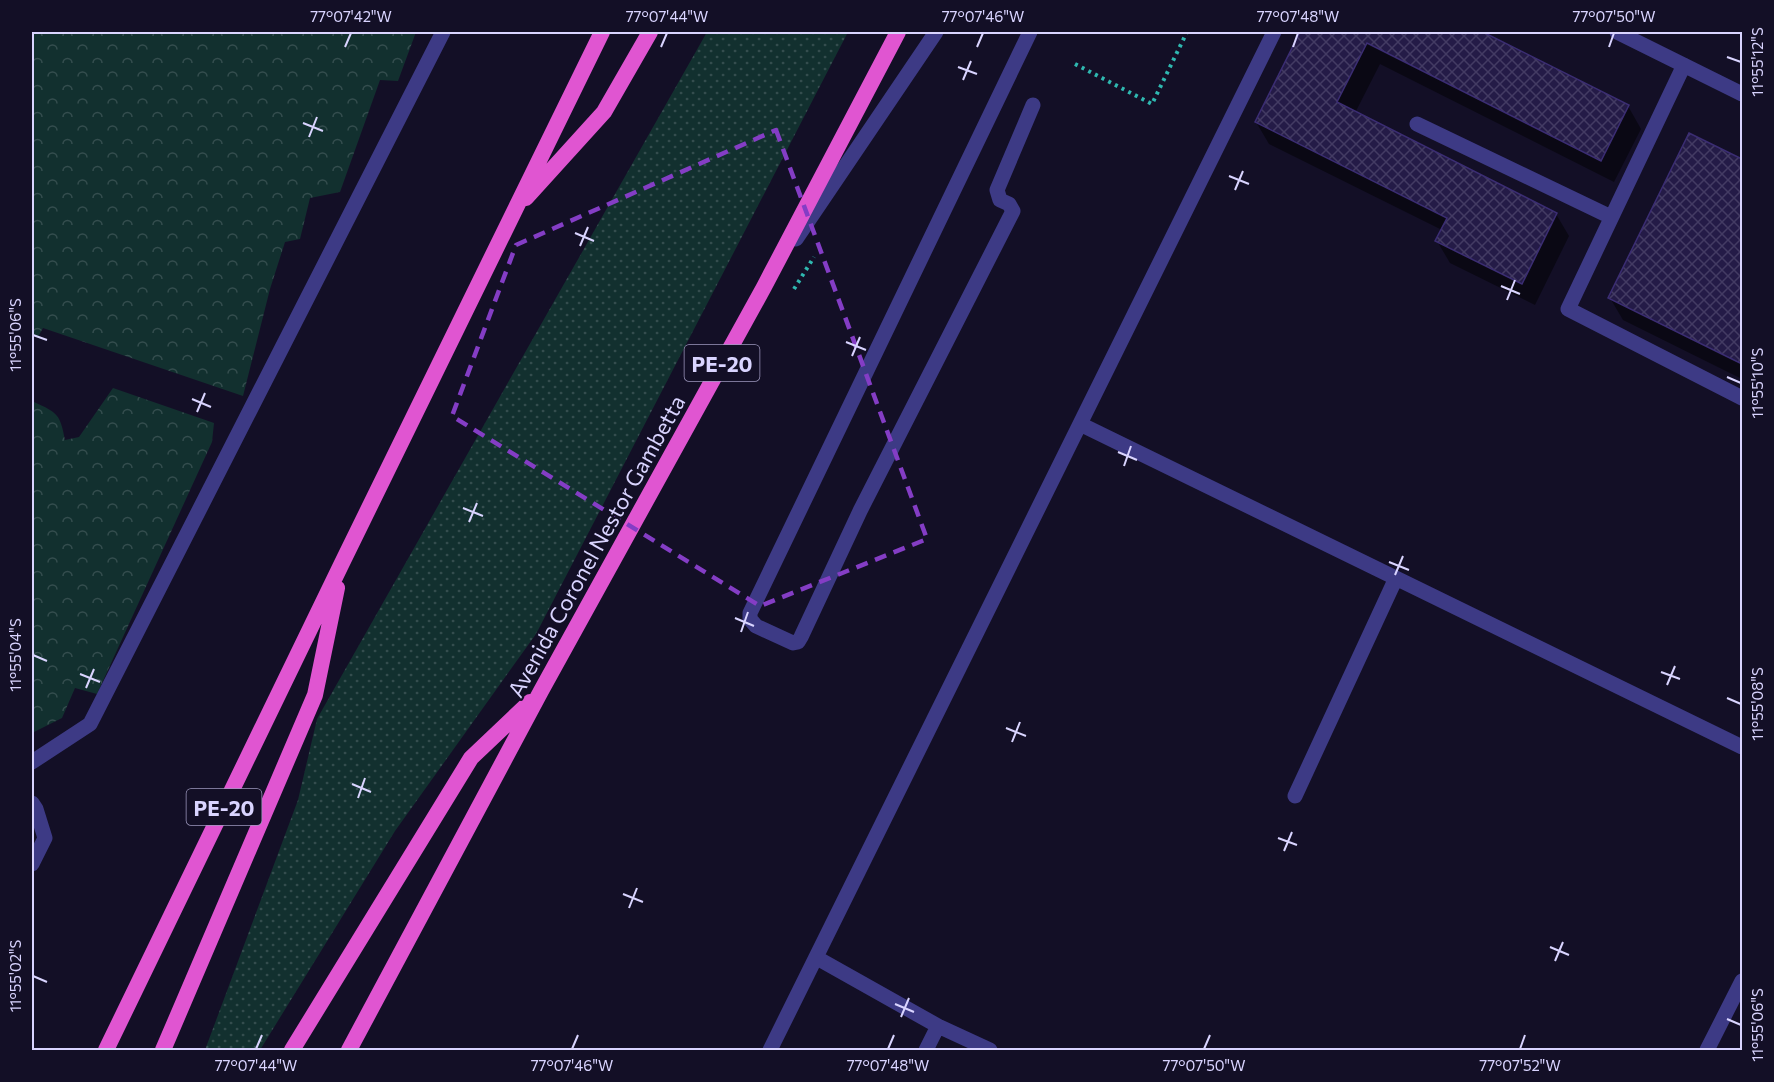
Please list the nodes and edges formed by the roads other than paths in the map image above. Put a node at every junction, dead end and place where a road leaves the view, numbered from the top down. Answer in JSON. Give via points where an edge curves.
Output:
{"nodes":[{"id":1,"x":443,"y":32,"type":"edge"},
{"id":2,"x":602,"y":32,"type":"edge"},
{"id":3,"x":651,"y":32,"type":"edge"},
{"id":4,"x":898,"y":32,"type":"edge"},
{"id":5,"x":936,"y":32,"type":"edge"},
{"id":6,"x":1030,"y":32,"type":"edge"},
{"id":7,"x":1274,"y":32,"type":"edge"},
{"id":8,"x":1617,"y":32,"type":"edge"},
{"id":9,"x":1684,"y":64,"type":"junction"},
{"id":10,"x":1743,"y":94,"type":"edge"},
{"id":11,"x":1033,"y":105,"type":"dead end"},
{"id":12,"x":1417,"y":124,"type":"dead end"},
{"id":13,"x":512,"y":214,"type":"junction"},
{"id":14,"x":1611,"y":218,"type":"junction"},
{"id":15,"x":764,"y":287,"type":"junction"},
{"id":16,"x":1743,"y":398,"type":"edge"},
{"id":17,"x":1080,"y":424,"type":"junction"},
{"id":18,"x":342,"y":563,"type":"junction"},
{"id":19,"x":1396,"y":578,"type":"junction"},
{"id":20,"x":541,"y":691,"type":"junction"},
{"id":21,"x":1743,"y":747,"type":"edge"},
{"id":22,"x":32,"y":762,"type":"edge"},
{"id":23,"x":1295,"y":796,"type":"dead end"},
{"id":24,"x":32,"y":803,"type":"edge"},
{"id":25,"x":32,"y":864,"type":"edge"},
{"id":26,"x":817,"y":958,"type":"junction"},
{"id":27,"x":1743,"y":981,"type":"edge"},
{"id":28,"x":938,"y":1026,"type":"junction"},
{"id":29,"x":106,"y":1050,"type":"edge"},
{"id":30,"x":164,"y":1050,"type":"edge"},
{"id":31,"x":292,"y":1050,"type":"edge"},
{"id":32,"x":349,"y":1050,"type":"edge"},
{"id":33,"x":770,"y":1050,"type":"edge"},
{"id":34,"x":926,"y":1050,"type":"edge"},
{"id":35,"x":990,"y":1050,"type":"edge"},
{"id":36,"x":1707,"y":1050,"type":"edge"}],
"edges":[{"from":1,"to":22,"type":"lane","via":[[90,724]]},
{"from":2,"to":13,"type":"highway","number":"PE-20"},
{"from":3,"to":13,"type":"highway","via":[[603,112]]},
{"from":4,"to":15,"type":"highway","name":"Avenida Coronel Nestor Gambetta","number":"PE-20"},
{"from":5,"to":15,"type":"lane"},
{"from":6,"to":11,"type":"lane","via":[[750,613],[756,626],[794,643],[801,637],[860,511],[1012,212],[1009,204],[1000,200],[997,190]]},
{"from":7,"to":17,"type":"lane"},
{"from":8,"to":9,"type":"lane"},
{"from":9,"to":10,"type":"lane"},
{"from":9,"to":14,"type":"lane"},
{"from":12,"to":14,"type":"lane"},
{"from":13,"to":18,"type":"highway","number":"PE-20"},
{"from":14,"to":16,"type":"lane","via":[[1568,309]]},
{"from":15,"to":20,"type":"highway","name":"Avenida Coronel Nestor Gambetta","number":"PE-20"},
{"from":17,"to":19,"type":"lane"},
{"from":17,"to":26,"type":"lane"},
{"from":18,"to":29,"type":"highway","number":"PE-20"},
{"from":18,"to":30,"type":"highway","via":[[315,696]]},
{"from":19,"to":21,"type":"lane"},
{"from":19,"to":23,"type":"lane"},
{"from":20,"to":31,"type":"highway","via":[[471,758]]},
{"from":20,"to":32,"type":"highway","name":"Avenida Coronel Nestor Gambetta","number":"PE-20"},
{"from":24,"to":25,"type":"lane","via":[[45,838]]},
{"from":26,"to":28,"type":"lane"},
{"from":26,"to":33,"type":"lane"},
{"from":27,"to":36,"type":"lane"},
{"from":28,"to":34,"type":"lane"},
{"from":28,"to":35,"type":"lane"}]}
